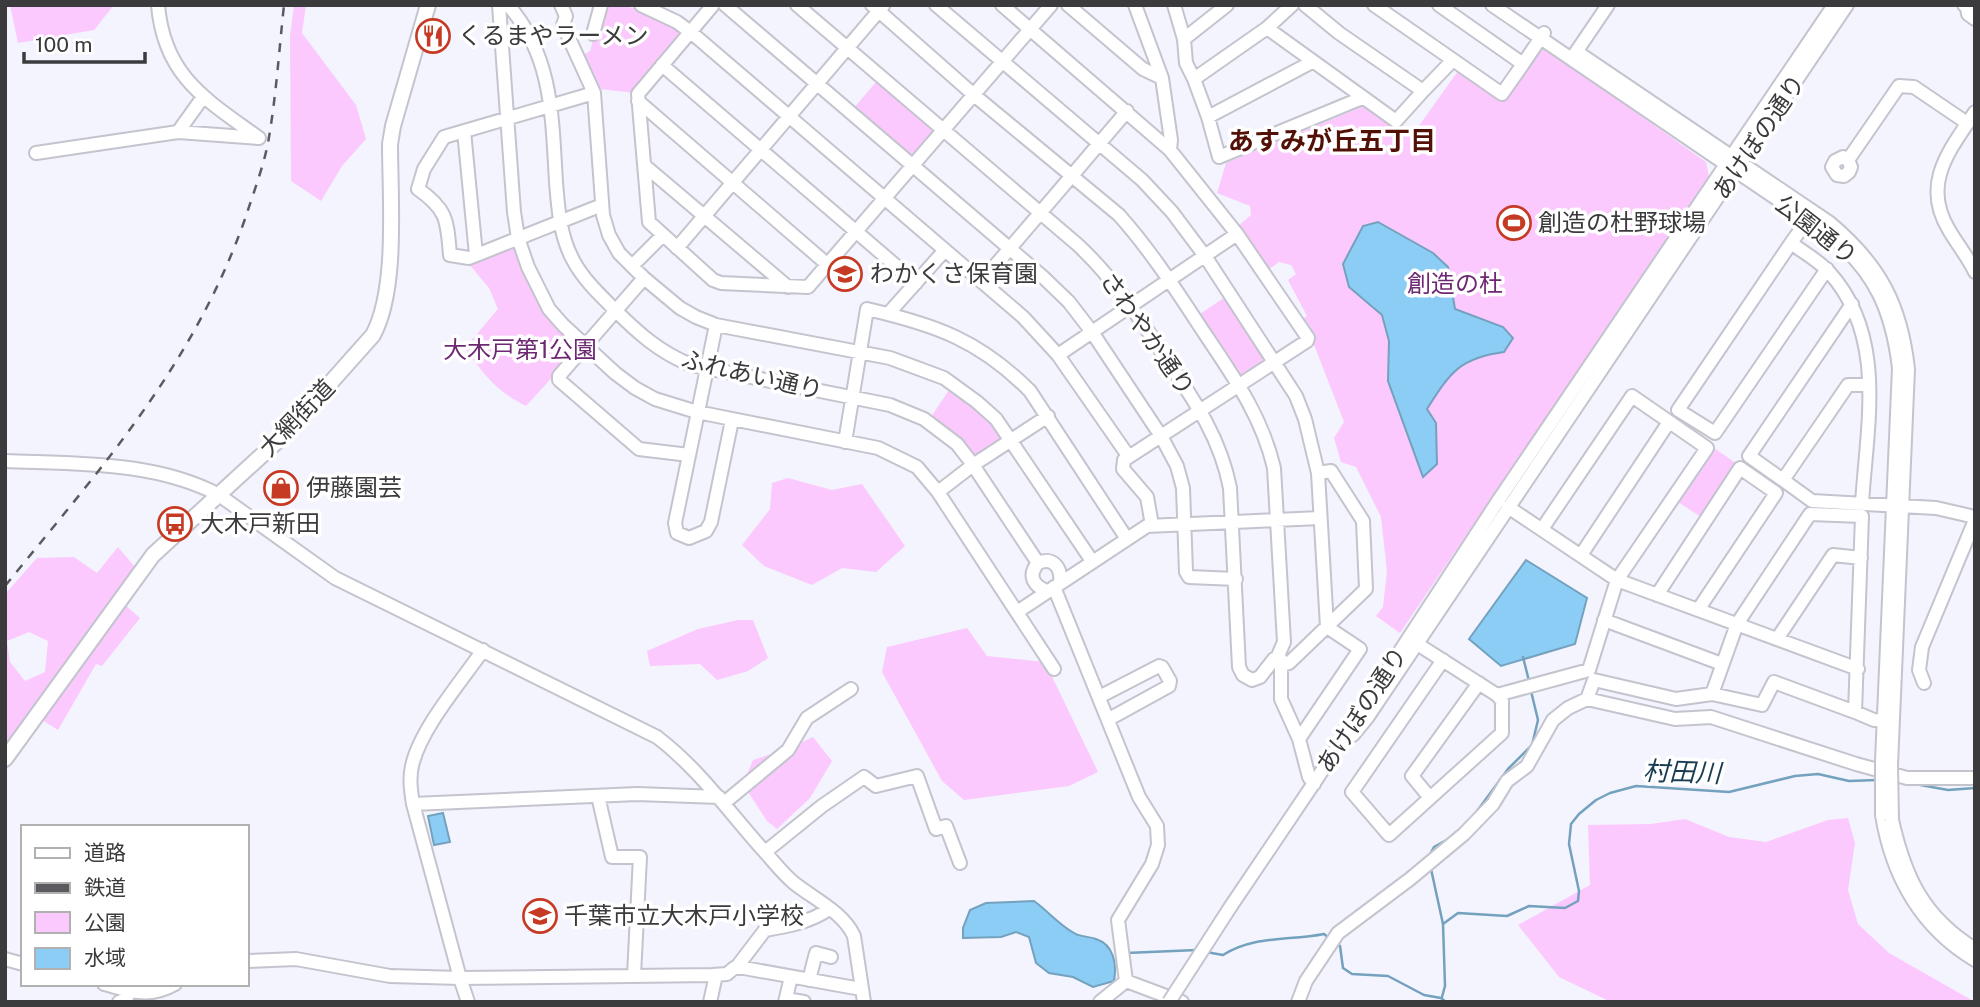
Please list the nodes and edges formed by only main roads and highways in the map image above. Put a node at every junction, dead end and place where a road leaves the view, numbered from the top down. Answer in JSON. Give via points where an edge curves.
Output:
{"nodes":[{"id":1,"x":428,"y":5,"type":"edge"},
{"id":2,"x":5,"y":759,"type":"edge"}],
"edges":[{"from":1,"to":2,"type":"main road","name":"大網街道","via":[[390,144],[388,293],[379,325],[285,434],[147,562]]}]}
